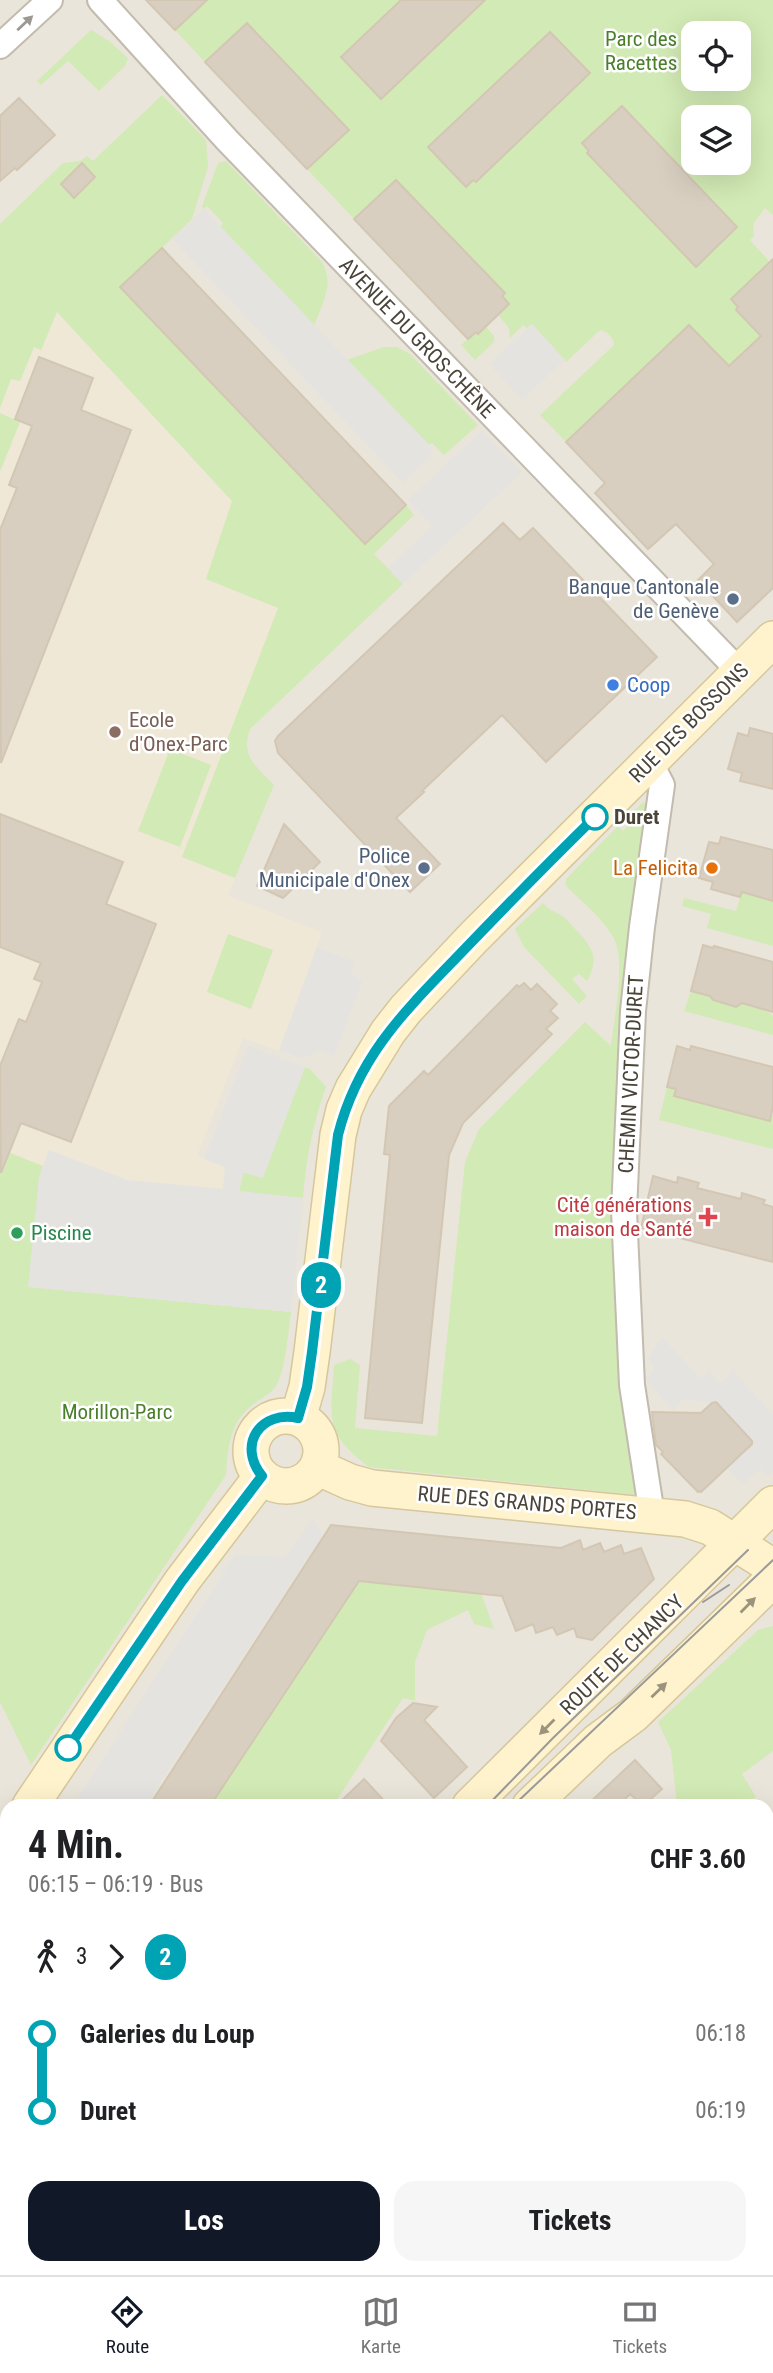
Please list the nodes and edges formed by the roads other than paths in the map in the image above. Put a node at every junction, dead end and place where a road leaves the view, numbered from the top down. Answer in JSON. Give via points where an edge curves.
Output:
{"nodes":[{"id":1,"x":50,"y":0,"type":"edge"},
{"id":2,"x":100,"y":0,"type":"edge"},
{"id":3,"x":0,"y":46,"type":"edge"},
{"id":4,"x":773,"y":639,"type":"edge"},
{"id":5,"x":740,"y":672,"type":"junction"},
{"id":6,"x":650,"y":762,"type":"junction"},
{"id":7,"x":298,"y":1418,"type":"junction"},
{"id":8,"x":317,"y":1467,"type":"junction"},
{"id":9,"x":262,"y":1476,"type":"junction"},
{"id":10,"x":773,"y":1504,"type":"edge"},
{"id":11,"x":652,"y":1514,"type":"junction"},
{"id":12,"x":736,"y":1543,"type":"junction"},
{"id":13,"x":773,"y":1567,"type":"edge"},
{"id":14,"x":773,"y":1579,"type":"edge"},
{"id":15,"x":35,"y":1799,"type":"edge"},
{"id":16,"x":477,"y":1799,"type":"edge"},
{"id":17,"x":537,"y":1799,"type":"edge"}],
"edges":[{"from":3,"to":1,"type":"street","one_way":true},
{"from":2,"to":5,"type":"street","name":"AVENUE DU GROS-CHÊNE","via":[[227,140]]},
{"from":4,"to":5,"type":"street","name":"RUE DES BOSSONS"},
{"from":5,"to":6,"type":"street","name":"RUE DES BOSSONS"},
{"from":6,"to":7,"type":"street","name":"RUE DES BOSSONS","via":[[406,1009],[353,1089],[338,1135],[312,1352]]},
{"from":6,"to":11,"type":"street","name":"CHEMIN VICTOR-DURET","via":[[662,785],[633,1011],[624,1211],[632,1385]]},
{"from":7,"to":8,"type":"street","via":[[314,1430],[320,1442]]},
{"from":7,"to":9,"type":"street","via":[[279,1416],[260,1427],[251,1454]]},
{"from":8,"to":9,"type":"street","via":[[310,1476],[290,1485]]},
{"from":8,"to":11,"type":"street","name":"RUE DES GRANDS PORTES","via":[[372,1488]]},
{"from":9,"to":15,"type":"street","via":[[182,1581]]},
{"from":10,"to":12,"type":"street","name":"ROUTE DE CHANCY"},
{"from":11,"to":12,"type":"street","name":"RUE DES GRANDS PORTES","via":[[710,1527]]},
{"from":12,"to":13,"type":"street","name":"RUE DES GRANDS PORTES"},
{"from":12,"to":16,"type":"street","name":"ROUTE DE CHANCY","one_way":true},
{"from":17,"to":14,"type":"street","one_way":true,"via":[[598,1741],[633,1715]]}]}
